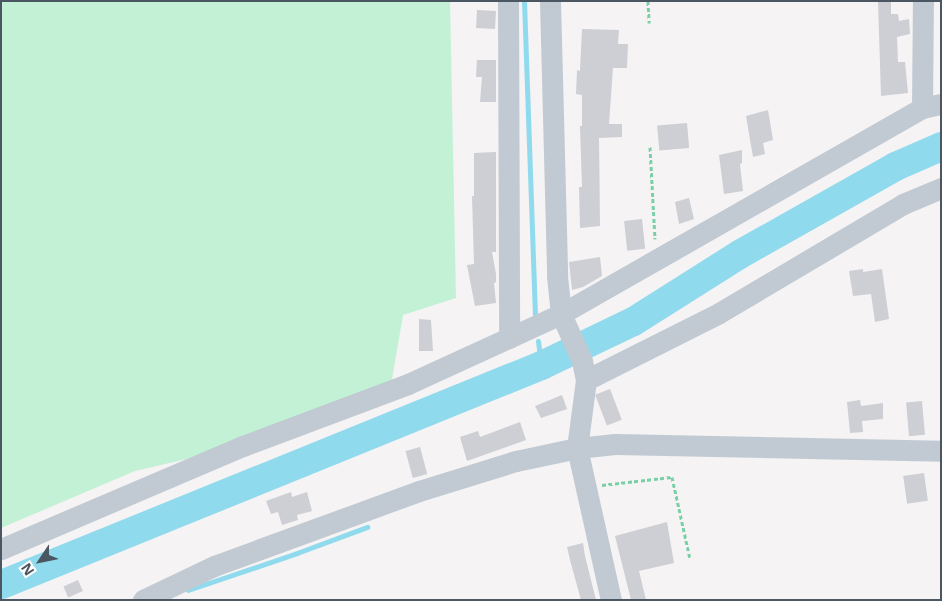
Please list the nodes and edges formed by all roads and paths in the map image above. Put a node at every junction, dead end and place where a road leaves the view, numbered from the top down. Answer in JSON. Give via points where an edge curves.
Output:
{"nodes":[{"id":1,"x":508,"y":1,"type":"edge"},
{"id":2,"x":550,"y":1,"type":"edge"},
{"id":3,"x":648,"y":1,"type":"edge"},
{"id":4,"x":923,"y":1,"type":"edge"},
{"id":5,"x":649,"y":23,"type":"dead end"},
{"id":6,"x":931,"y":106,"type":"edge"},
{"id":7,"x":650,"y":147,"type":"dead end"},
{"id":8,"x":941,"y":188,"type":"edge"},
{"id":9,"x":657,"y":259,"type":"junction"},
{"id":10,"x":565,"y":322,"type":"junction"},
{"id":11,"x":509,"y":338,"type":"junction"},
{"id":12,"x":584,"y":370,"type":"junction"},
{"id":13,"x":577,"y":448,"type":"junction"},
{"id":14,"x":941,"y":451,"type":"edge"},
{"id":15,"x":586,"y":488,"type":"junction"},
{"id":16,"x":1,"y":549,"type":"edge"},
{"id":17,"x":690,"y":559,"type":"dead end"},
{"id":18,"x":144,"y":600,"type":"edge"},
{"id":19,"x":611,"y":600,"type":"edge"}],
"edges":[{"from":1,"to":11,"type":"street"},
{"from":2,"to":10,"type":"street","via":[[557,276]]},
{"from":3,"to":5,"type":"path"},
{"from":4,"to":6,"type":"street"},
{"from":6,"to":9,"type":"street"},
{"from":7,"to":9,"type":"path"},
{"from":8,"to":12,"type":"street","via":[[903,204],[719,313]]},
{"from":9,"to":10,"type":"street"},
{"from":10,"to":11,"type":"street"},
{"from":10,"to":12,"type":"street"},
{"from":11,"to":16,"type":"street","via":[[408,384],[243,446]]},
{"from":12,"to":13,"type":"street"},
{"from":13,"to":14,"type":"street","via":[[614,444]]},
{"from":13,"to":15,"type":"street"},
{"from":13,"to":18,"type":"street","via":[[516,461],[419,491],[214,566]]},
{"from":15,"to":17,"type":"path","via":[[624,480],[672,477]]},
{"from":15,"to":19,"type":"street"}]}
